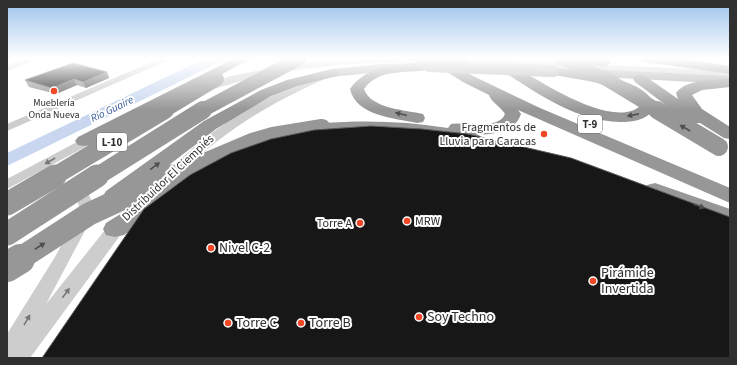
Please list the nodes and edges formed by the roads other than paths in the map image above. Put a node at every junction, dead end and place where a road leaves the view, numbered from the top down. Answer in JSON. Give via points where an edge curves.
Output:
{"nodes":[{"id":1,"x":130,"y":75,"type":"edge"},
{"id":2,"x":213,"y":75,"type":"edge"},
{"id":3,"x":225,"y":75,"type":"edge"},
{"id":4,"x":241,"y":75,"type":"edge"},
{"id":5,"x":258,"y":75,"type":"edge"},
{"id":6,"x":264,"y":75,"type":"edge"},
{"id":7,"x":324,"y":75,"type":"edge"},
{"id":8,"x":327,"y":75,"type":"edge"},
{"id":9,"x":376,"y":75,"type":"edge"},
{"id":10,"x":459,"y":75,"type":"edge"},
{"id":11,"x":487,"y":75,"type":"edge"},
{"id":12,"x":521,"y":75,"type":"edge"},
{"id":13,"x":586,"y":75,"type":"edge"},
{"id":14,"x":591,"y":75,"type":"edge"},
{"id":15,"x":673,"y":75,"type":"edge"},
{"id":16,"x":468,"y":79,"type":"junction"},
{"id":17,"x":640,"y":79,"type":"dead end"},
{"id":18,"x":730,"y":80,"type":"edge"},
{"id":19,"x":730,"y":83,"type":"edge"},
{"id":20,"x":7,"y":128,"type":"edge"},
{"id":21,"x":84,"y":141,"type":"junction"},
{"id":22,"x":727,"y":144,"type":"edge"},
{"id":23,"x":730,"y":183,"type":"edge"},
{"id":24,"x":636,"y":184,"type":"edge"},
{"id":25,"x":7,"y":185,"type":"edge"},
{"id":26,"x":7,"y":194,"type":"edge"},
{"id":27,"x":730,"y":196,"type":"edge"},
{"id":28,"x":7,"y":204,"type":"edge"},
{"id":29,"x":90,"y":214,"type":"junction"},
{"id":30,"x":730,"y":218,"type":"edge"},
{"id":31,"x":7,"y":219,"type":"edge"},
{"id":32,"x":115,"y":229,"type":"junction"},
{"id":33,"x":7,"y":234,"type":"edge"},
{"id":34,"x":7,"y":267,"type":"edge"},
{"id":35,"x":7,"y":354,"type":"edge"},
{"id":36,"x":17,"y":358,"type":"edge"}],
"edges":[{"from":1,"to":20,"type":"street"},
{"from":2,"to":21,"type":"highway"},
{"from":3,"to":28,"type":"highway","number":"L-10","bridge":true},
{"from":4,"to":31,"type":"highway"},
{"from":5,"to":21,"type":"street","name":"Distribuidor El Ciempiés","via":[[229,81]]},
{"from":6,"to":33,"type":"highway","bridge":true,"via":[[211,104]]},
{"from":29,"to":7,"type":"highway","one_way":true,"bridge":true,"via":[[210,125],[266,93]]},
{"from":8,"to":32,"type":"street","name":"Distribuidor El Ciempiés","via":[[271,99],[222,128],[195,150]]},
{"from":16,"to":9,"type":"highway","one_way":true,"via":[[507,104],[513,115],[508,124],[489,130],[461,129],[374,107],[361,100],[357,93],[360,83]]},
{"from":10,"to":16,"type":"highway","number":"T-9"},
{"from":11,"to":23,"type":"highway","number":"T-9","via":[[517,91]]},
{"from":13,"to":12,"type":"highway","one_way":true,"via":[[625,88],[643,98],[647,108],[642,113],[625,117],[587,112]]},
{"from":22,"to":14,"type":"highway","one_way":true,"bridge":true,"via":[[608,80]]},
{"from":15,"to":18,"type":"main road","name":"Distribuidor El Ciempiés"},
{"from":16,"to":27,"type":"highway","number":"T-9","via":[[534,111]]},
{"from":17,"to":22,"type":"highway"},
{"from":19,"to":22,"type":"highway","via":[[699,86],[684,93],[690,105]]},
{"from":21,"to":25,"type":"street","name":"Distribuidor El Ciempiés","one_way":true},
{"from":24,"to":30,"type":"highway","one_way":true},
{"from":35,"to":26,"type":"street","one_way":true,"via":[[88,210],[83,196],[58,186],[44,186]]},
{"from":29,"to":32,"type":"highway","bridge":true,"via":[[185,169],[273,136],[322,128],[374,125],[445,131],[495,146],[383,134],[327,135],[300,139],[235,159],[185,184]]},
{"from":34,"to":29,"type":"highway","one_way":true,"bridge":true},
{"from":36,"to":32,"type":"street","name":"Distribuidor El Ciempiés","one_way":true}]}
